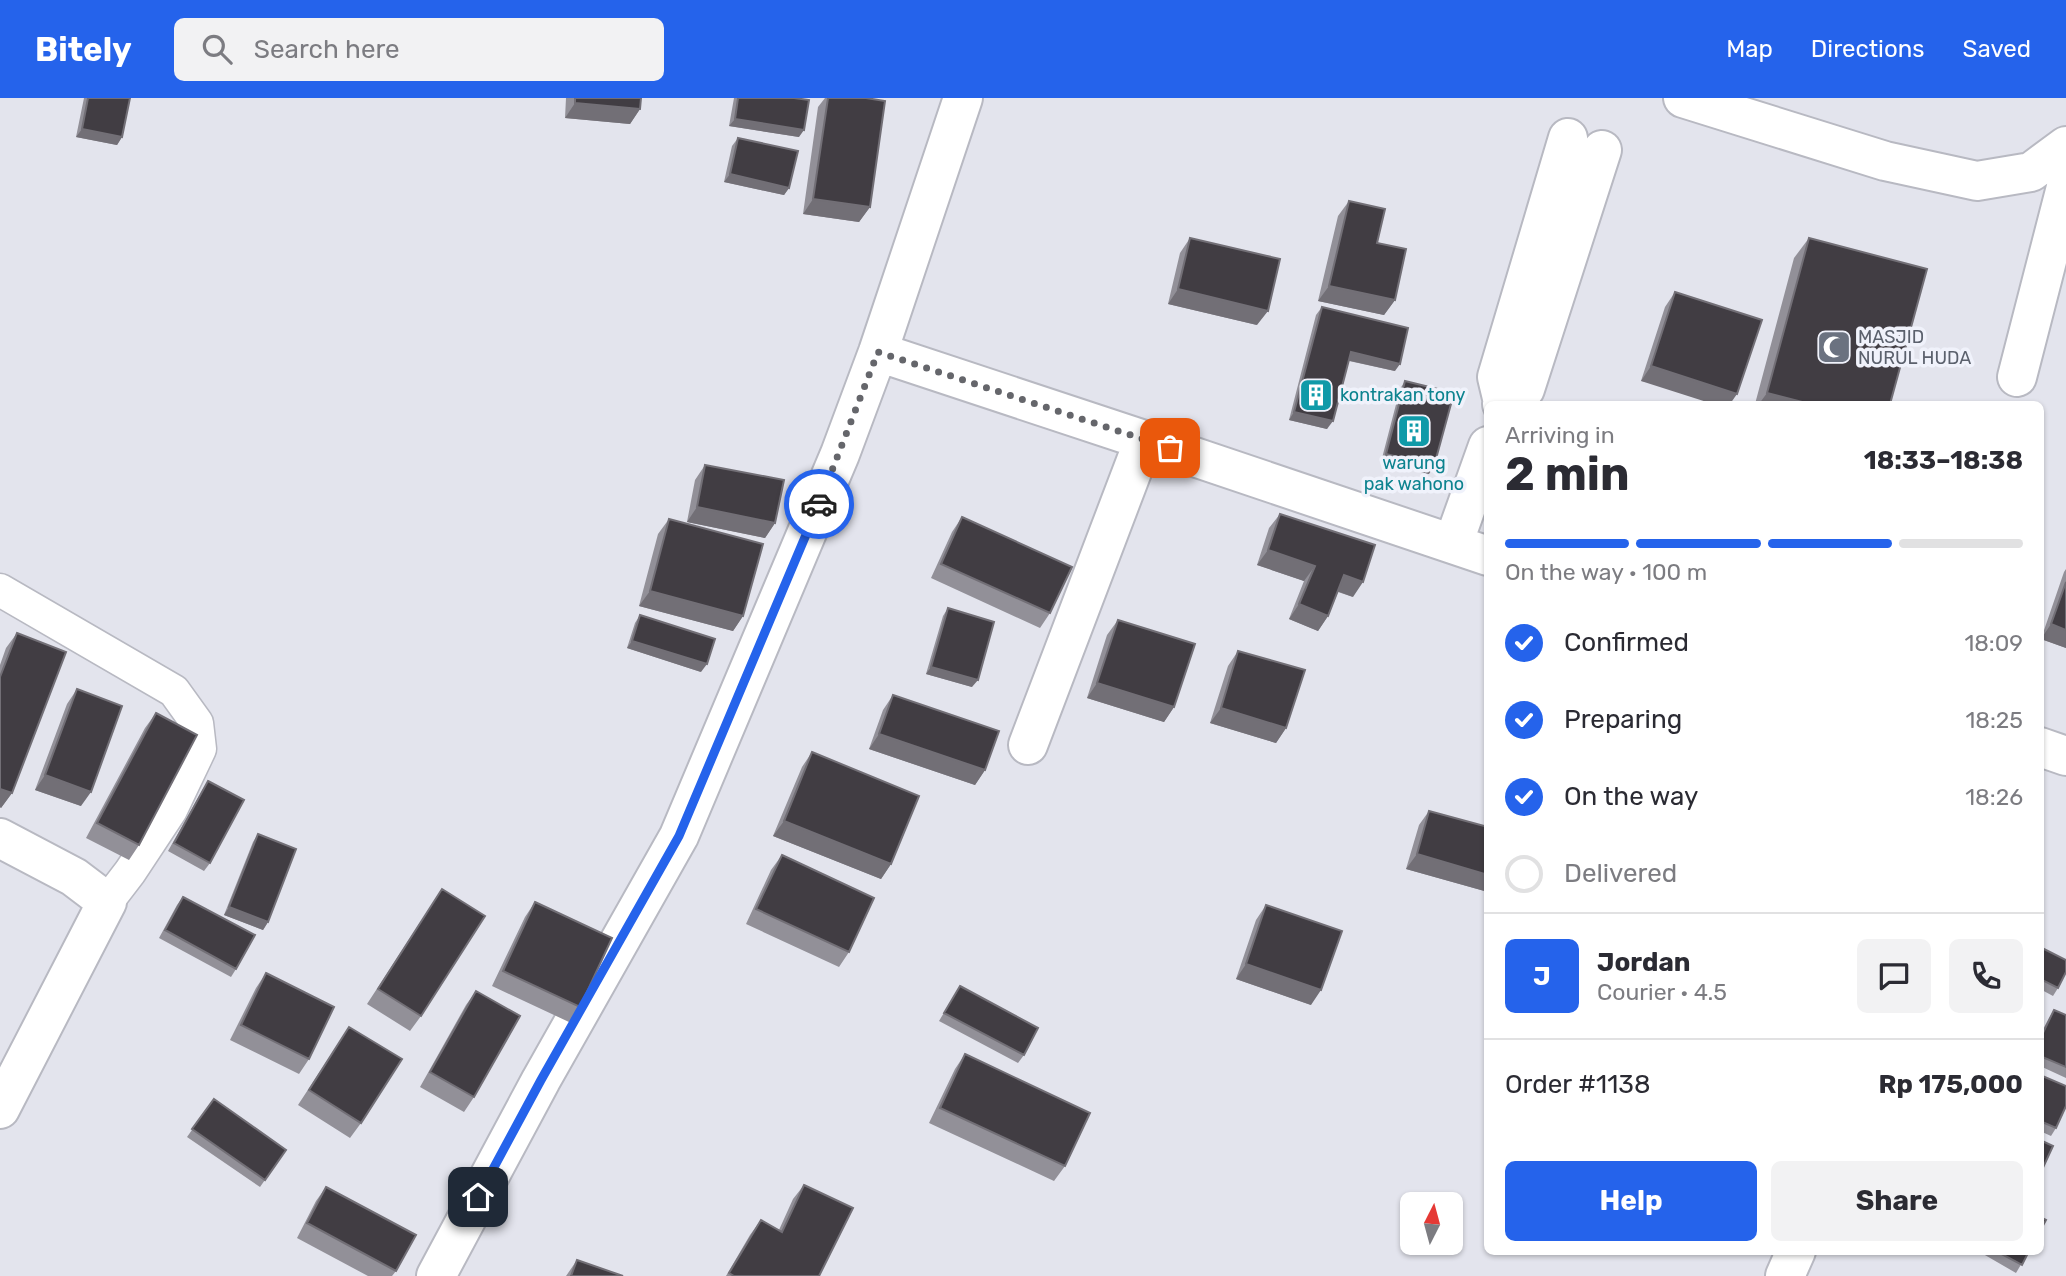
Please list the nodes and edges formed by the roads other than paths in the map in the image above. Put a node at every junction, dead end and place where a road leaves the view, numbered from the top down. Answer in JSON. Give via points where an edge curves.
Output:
{"nodes":[{"id":1,"x":963,"y":98,"type":"edge"},
{"id":2,"x":1683,"y":98,"type":"edge"},
{"id":3,"x":1585,"y":144,"type":"dead end"},
{"id":4,"x":2066,"y":146,"type":"edge"},
{"id":5,"x":2066,"y":187,"type":"edge"},
{"id":6,"x":878,"y":352,"type":"junction"},
{"id":7,"x":2017,"y":377,"type":"dead end"},
{"id":8,"x":1505,"y":401,"type":"edge"},
{"id":9,"x":1144,"y":440,"type":"junction"},
{"id":10,"x":1484,"y":469,"type":"edge"},
{"id":11,"x":1470,"y":550,"type":"edge"},
{"id":12,"x":0,"y":590,"type":"edge"},
{"id":13,"x":1028,"y":745,"type":"dead end"},
{"id":14,"x":2044,"y":748,"type":"edge"},
{"id":15,"x":2066,"y":756,"type":"edge"},
{"id":16,"x":0,"y":838,"type":"edge"},
{"id":17,"x":107,"y":902,"type":"junction"},
{"id":18,"x":0,"y":1109,"type":"edge"},
{"id":19,"x":1794,"y":1255,"type":"edge"},
{"id":20,"x":436,"y":1276,"type":"edge"},
{"id":21,"x":1785,"y":1276,"type":"edge"}],
"edges":[{"from":1,"to":6,"type":"street"},
{"from":2,"to":4,"type":"street","via":[[1885,162],[1978,181],[2031,172]]},
{"from":3,"to":8,"type":"street","via":[[1525,388]]},
{"from":5,"to":7,"type":"street"},
{"from":6,"to":9,"type":"street"},
{"from":6,"to":20,"type":"street","via":[[790,577],[679,836]]},
{"from":9,"to":11,"type":"street"},
{"from":9,"to":13,"type":"street"},
{"from":10,"to":11,"type":"street"},
{"from":12,"to":17,"type":"lane","via":[[174,691],[197,723],[200,750],[171,810]]},
{"from":14,"to":15,"type":"street"},
{"from":16,"to":17,"type":"street","via":[[74,877]]},
{"from":17,"to":18,"type":"street"},
{"from":19,"to":21,"type":"street"}]}
